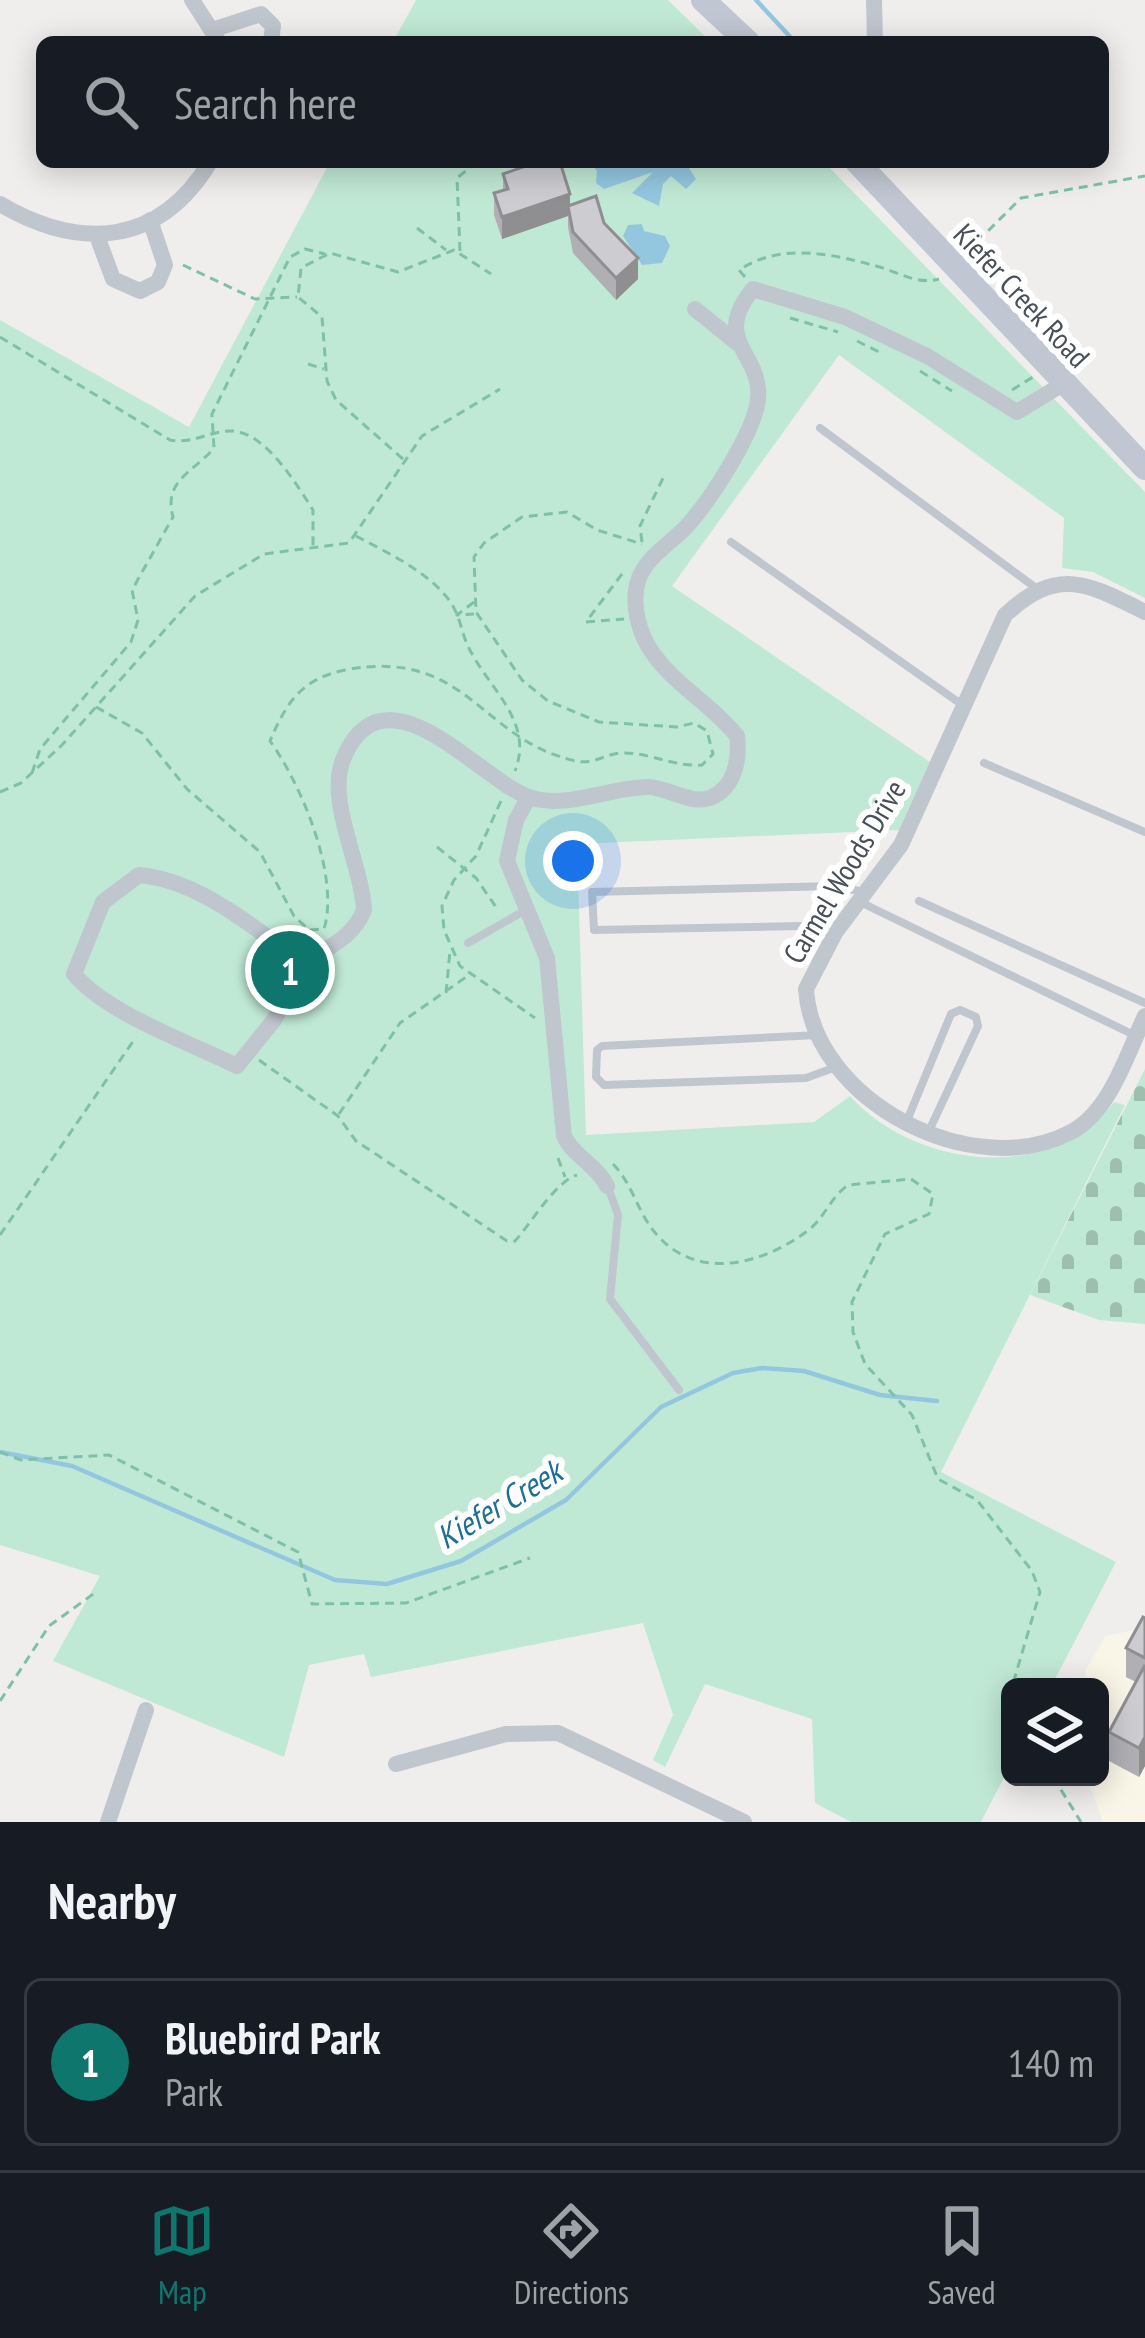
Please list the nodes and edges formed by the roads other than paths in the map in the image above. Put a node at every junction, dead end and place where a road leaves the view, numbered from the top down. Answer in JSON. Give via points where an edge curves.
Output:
{"nodes":[{"id":1,"x":192,"y":0,"type":"edge"},
{"id":2,"x":703,"y":0,"type":"edge"},
{"id":3,"x":874,"y":0,"type":"edge"},
{"id":4,"x":217,"y":35,"type":"edge"},
{"id":5,"x":272,"y":36,"type":"edge"},
{"id":6,"x":742,"y":36,"type":"edge"},
{"id":7,"x":875,"y":36,"type":"edge"},
{"id":8,"x":205,"y":168,"type":"edge"},
{"id":9,"x":863,"y":168,"type":"edge"},
{"id":10,"x":0,"y":204,"type":"edge"},
{"id":11,"x":150,"y":220,"type":"junction"},
{"id":12,"x":97,"y":236,"type":"junction"},
{"id":13,"x":694,"y":309,"type":"dead end"},
{"id":14,"x":736,"y":343,"type":"junction"},
{"id":15,"x":1063,"y":384,"type":"junction"},
{"id":16,"x":820,"y":428,"type":"dead end"},
{"id":17,"x":1145,"y":468,"type":"edge"},
{"id":18,"x":731,"y":542,"type":"dead end"},
{"id":19,"x":1037,"y":589,"type":"junction"},
{"id":20,"x":1145,"y":612,"type":"edge"},
{"id":21,"x":963,"y":704,"type":"junction"},
{"id":22,"x":984,"y":763,"type":"dead end"},
{"id":23,"x":529,"y":797,"type":"junction"},
{"id":24,"x":1145,"y":832,"type":"edge"},
{"id":25,"x":861,"y":896,"type":"junction"},
{"id":26,"x":920,"y":901,"type":"dead end"},
{"id":27,"x":525,"y":910,"type":"junction"},
{"id":28,"x":835,"y":933,"type":"junction"},
{"id":29,"x":468,"y":943,"type":"dead end"},
{"id":30,"x":304,"y":963,"type":"junction"},
{"id":31,"x":1145,"y":1003,"type":"edge"},
{"id":32,"x":1145,"y":1016,"type":"edge"},
{"id":33,"x":820,"y":1035,"type":"junction"},
{"id":34,"x":1136,"y":1036,"type":"junction"},
{"id":35,"x":838,"y":1066,"type":"junction"},
{"id":36,"x":906,"y":1124,"type":"junction"},
{"id":37,"x":928,"y":1134,"type":"junction"},
{"id":38,"x":608,"y":1186,"type":"joint"},
{"id":39,"x":679,"y":1390,"type":"dead end"},
{"id":40,"x":146,"y":1710,"type":"dead end"},
{"id":41,"x":396,"y":1765,"type":"dead end"},
{"id":42,"x":108,"y":1822,"type":"edge"},
{"id":43,"x":744,"y":1822,"type":"edge"}],
"edges":[{"from":1,"to":4,"type":"street"},
{"from":2,"to":6,"type":"street"},
{"from":3,"to":7,"type":"street"},
{"from":4,"to":5,"type":"street","via":[[261,14]]},
{"from":8,"to":11,"type":"street","via":[[179,202]]},
{"from":9,"to":15,"type":"street","name":"Kiefer Creek Road"},
{"from":10,"to":12,"type":"street","via":[[35,223]]},
{"from":11,"to":12,"type":"street"},
{"from":11,"to":12,"type":"street","via":[[165,265],[150,288],[121,286]]},
{"from":13,"to":14,"type":"street"},
{"from":14,"to":15,"type":"street","via":[[739,307],[753,289],[812,304],[927,356],[1017,412]]},
{"from":14,"to":23,"type":"street","via":[[753,375],[755,406],[705,502],[648,562],[636,601],[650,650],[737,736],[737,766],[720,791],[698,800],[651,787]]},
{"from":15,"to":17,"type":"street","name":"Kiefer Creek Road"},
{"from":16,"to":19,"type":"lane"},
{"from":18,"to":21,"type":"lane"},
{"from":19,"to":20,"type":"street","via":[[1087,584]]},
{"from":19,"to":21,"type":"street","name":"Carmel Woods Drive","via":[[1005,615]]},
{"from":21,"to":25,"type":"street","name":"Carmel Woods Drive","via":[[901,845]]},
{"from":22,"to":24,"type":"lane"},
{"from":23,"to":27,"type":"street","via":[[507,861]]},
{"from":23,"to":30,"type":"street","via":[[410,722],[387,722],[355,741],[339,791],[364,910],[343,940]]},
{"from":25,"to":28,"type":"street","name":"Carmel Woods Drive"},
{"from":25,"to":28,"type":"lane","via":[[833,886],[592,892],[594,930],[800,926]]},
{"from":25,"to":34,"type":"lane"},
{"from":26,"to":31,"type":"lane"},
{"from":27,"to":29,"type":"lane"},
{"from":27,"to":38,"type":"street","via":[[548,958],[564,1136]]},
{"from":28,"to":33,"type":"street","name":"Carmel Woods Drive","via":[[806,989]]},
{"from":30,"to":30,"type":"street","via":[[237,1066],[74,974],[103,902],[139,875],[198,894]]},
{"from":32,"to":34,"type":"street","name":"Carmel Woods Drive"},
{"from":33,"to":35,"type":"street","name":"Carmel Woods Drive"},
{"from":33,"to":35,"type":"lane","via":[[602,1046],[596,1077],[604,1085],[806,1078]]},
{"from":34,"to":37,"type":"street","name":"Carmel Woods Drive","via":[[1100,1106],[1072,1132],[978,1146]]},
{"from":35,"to":36,"type":"street","name":"Carmel Woods Drive"},
{"from":36,"to":37,"type":"street","name":"Carmel Woods Drive"},
{"from":36,"to":37,"type":"lane","via":[[951,1014],[976,1017]]},
{"from":38,"to":39,"type":"lane","via":[[618,1215],[610,1299]]},
{"from":40,"to":42,"type":"street"},
{"from":41,"to":43,"type":"street","via":[[506,1734],[558,1733]]}]}
